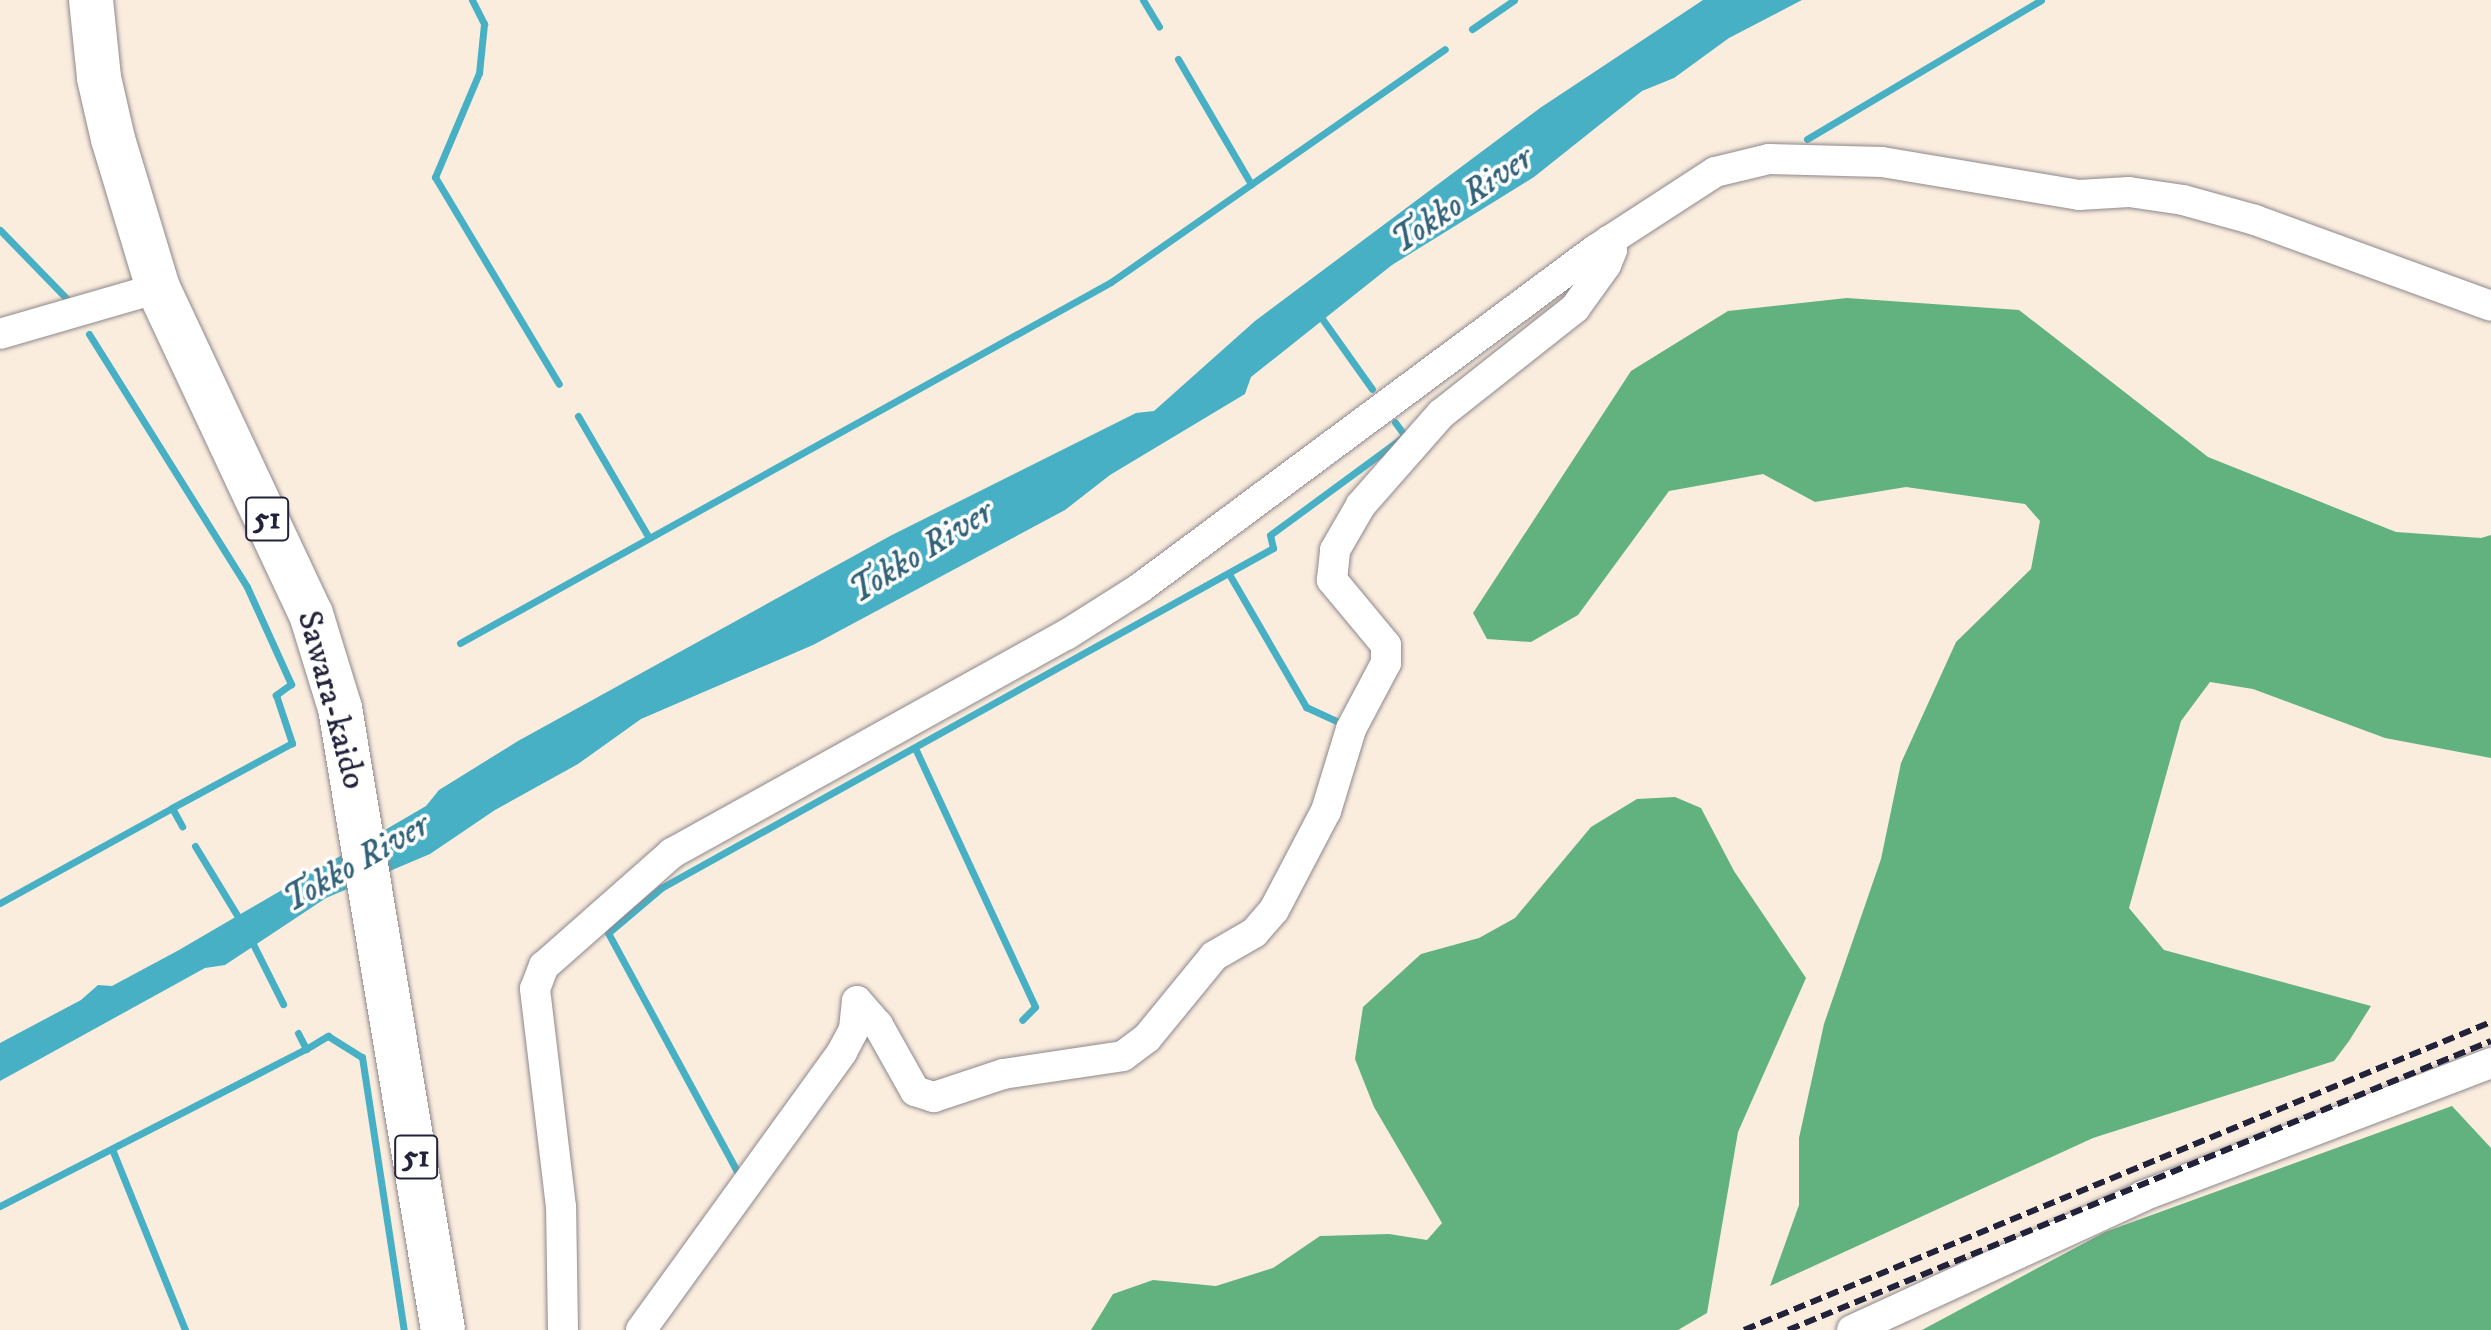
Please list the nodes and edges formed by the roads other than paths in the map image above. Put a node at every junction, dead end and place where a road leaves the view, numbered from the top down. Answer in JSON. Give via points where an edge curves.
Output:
{"nodes":[{"id":1,"x":91,"y":0,"type":"edge"},
{"id":2,"x":1609,"y":240,"type":"junction"},
{"id":3,"x":158,"y":288,"type":"junction"},
{"id":4,"x":2491,"y":306,"type":"edge"},
{"id":5,"x":0,"y":334,"type":"edge"},
{"id":6,"x":2491,"y":1063,"type":"edge"},
{"id":7,"x":443,"y":1330,"type":"edge"},
{"id":8,"x":563,"y":1330,"type":"edge"},
{"id":9,"x":641,"y":1330,"type":"edge"},
{"id":10,"x":1852,"y":1330,"type":"edge"}],
"edges":[{"from":1,"to":3,"type":"highway","number":"51","via":[[99,78],[113,139]]},
{"from":2,"to":4,"type":"street","via":[[1734,164],[1813,158],[1882,162],[2079,195],[2129,192],[2183,200],[2268,224]]},
{"from":2,"to":8,"type":"street","via":[[1140,588],[1066,635],[672,853],[544,966],[535,989],[561,1207]]},
{"from":2,"to":9,"type":"street","via":[[1606,265],[1575,308],[1441,414],[1361,505],[1335,550],[1332,580],[1386,645],[1386,663],[1351,729],[1326,811],[1274,910],[1254,933],[1214,956],[1147,1038],[1123,1056],[1003,1074],[934,1097],[915,1091],[878,1025],[857,1001],[854,1029],[842,1052]]},
{"from":3,"to":5,"type":"street"},
{"from":3,"to":7,"type":"highway","name":"Sawara-kaido","number":"51","via":[[311,614],[351,759]]},
{"from":6,"to":10,"type":"street","via":[[2143,1196]]}]}
